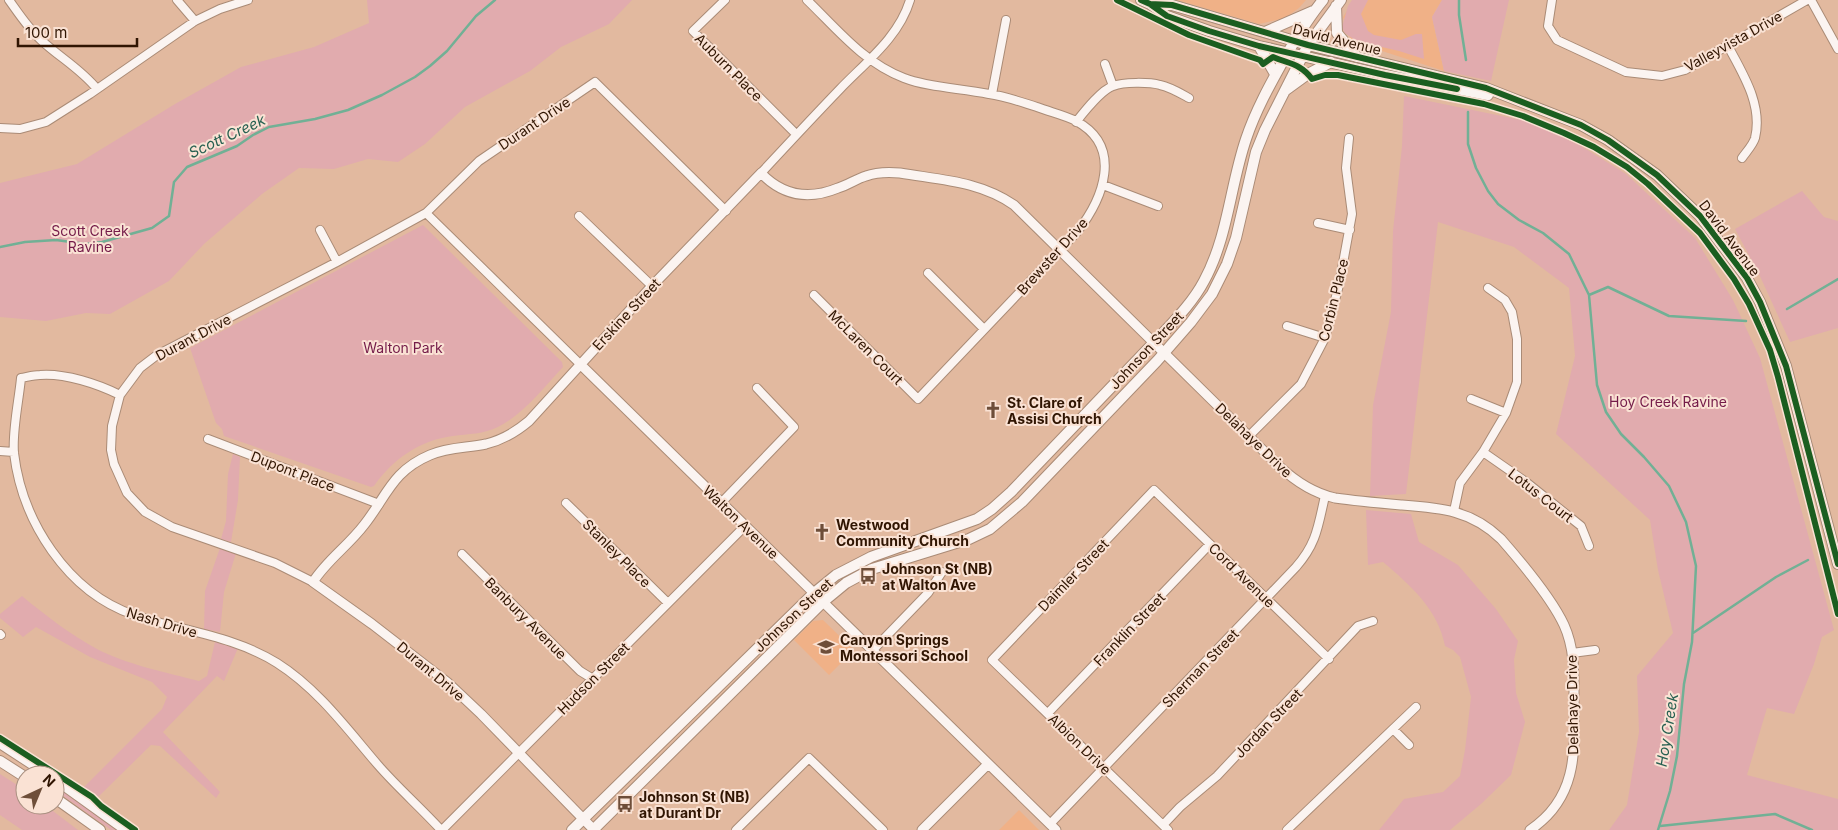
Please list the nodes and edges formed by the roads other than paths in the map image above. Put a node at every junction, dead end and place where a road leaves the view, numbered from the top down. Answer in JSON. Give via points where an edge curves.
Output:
{"nodes":[{"id":1,"x":9,"y":0,"type":"edge"},
{"id":2,"x":177,"y":0,"type":"edge"},
{"id":3,"x":248,"y":0,"type":"edge"},
{"id":4,"x":725,"y":0,"type":"edge"},
{"id":5,"x":807,"y":0,"type":"edge"},
{"id":6,"x":910,"y":0,"type":"edge"},
{"id":7,"x":1323,"y":0,"type":"edge"},
{"id":8,"x":1552,"y":0,"type":"edge"},
{"id":9,"x":1807,"y":0,"type":"edge"},
{"id":10,"x":1811,"y":0,"type":"edge"},
{"id":11,"x":1146,"y":2,"type":"edge"},
{"id":12,"x":1338,"y":3,"type":"edge"},
{"id":13,"x":1314,"y":11,"type":"junction"},
{"id":14,"x":1006,"y":20,"type":"dead end"},
{"id":15,"x":195,"y":21,"type":"junction"},
{"id":16,"x":1265,"y":32,"type":"junction"},
{"id":17,"x":1294,"y":41,"type":"junction"},
{"id":18,"x":1308,"y":45,"type":"junction"},
{"id":19,"x":1260,"y":46,"type":"junction"},
{"id":20,"x":1728,"y":46,"type":"junction"},
{"id":21,"x":1838,"y":49,"type":"edge"},
{"id":22,"x":1288,"y":52,"type":"junction"},
{"id":23,"x":1302,"y":56,"type":"junction"},
{"id":24,"x":1357,"y":57,"type":"junction"},
{"id":25,"x":869,"y":59,"type":"junction"},
{"id":26,"x":1332,"y":62,"type":"junction"},
{"id":27,"x":1105,"y":64,"type":"dead end"},
{"id":28,"x":1275,"y":74,"type":"junction"},
{"id":29,"x":1112,"y":86,"type":"junction"},
{"id":30,"x":97,"y":89,"type":"junction"},
{"id":31,"x":1285,"y":90,"type":"junction"},
{"id":32,"x":992,"y":94,"type":"junction"},
{"id":33,"x":1189,"y":98,"type":"dead end"},
{"id":34,"x":1518,"y":100,"type":"junction"},
{"id":35,"x":1076,"y":122,"type":"junction"},
{"id":36,"x":0,"y":128,"type":"edge"},
{"id":37,"x":796,"y":134,"type":"junction"},
{"id":38,"x":1349,"y":138,"type":"dead end"},
{"id":39,"x":1742,"y":158,"type":"dead end"},
{"id":40,"x":761,"y":174,"type":"junction"},
{"id":41,"x":1103,"y":185,"type":"junction"},
{"id":42,"x":1158,"y":206,"type":"dead end"},
{"id":43,"x":726,"y":211,"type":"junction"},
{"id":44,"x":426,"y":213,"type":"junction"},
{"id":45,"x":579,"y":216,"type":"dead end"},
{"id":46,"x":1318,"y":223,"type":"dead end"},
{"id":47,"x":320,"y":230,"type":"dead end"},
{"id":48,"x":1350,"y":230,"type":"junction"},
{"id":49,"x":1061,"y":250,"type":"junction"},
{"id":50,"x":337,"y":262,"type":"junction"},
{"id":51,"x":928,"y":272,"type":"dead end"},
{"id":52,"x":652,"y":286,"type":"junction"},
{"id":53,"x":1488,"y":288,"type":"dead end"},
{"id":54,"x":814,"y":295,"type":"dead end"},
{"id":55,"x":1287,"y":326,"type":"dead end"},
{"id":56,"x":984,"y":329,"type":"junction"},
{"id":57,"x":1325,"y":338,"type":"junction"},
{"id":58,"x":1155,"y":343,"type":"junction"},
{"id":59,"x":1165,"y":352,"type":"junction"},
{"id":60,"x":580,"y":364,"type":"junction"},
{"id":61,"x":756,"y":388,"type":"dead end"},
{"id":62,"x":120,"y":394,"type":"junction"},
{"id":63,"x":918,"y":399,"type":"joint"},
{"id":64,"x":1471,"y":399,"type":"dead end"},
{"id":65,"x":1506,"y":413,"type":"junction"},
{"id":66,"x":1249,"y":436,"type":"junction"},
{"id":67,"x":208,"y":439,"type":"dead end"},
{"id":68,"x":0,"y":451,"type":"edge"},
{"id":69,"x":14,"y":452,"type":"junction"},
{"id":70,"x":1483,"y":452,"type":"junction"},
{"id":71,"x":1154,"y":490,"type":"joint"},
{"id":72,"x":1325,"y":496,"type":"junction"},
{"id":73,"x":720,"y":502,"type":"junction"},
{"id":74,"x":566,"y":503,"type":"dead end"},
{"id":75,"x":379,"y":504,"type":"junction"},
{"id":76,"x":1454,"y":511,"type":"junction"},
{"id":77,"x":745,"y":526,"type":"junction"},
{"id":78,"x":1210,"y":544,"type":"junction"},
{"id":79,"x":1589,"y":546,"type":"dead end"},
{"id":80,"x":462,"y":554,"type":"dead end"},
{"id":81,"x":1838,"y":564,"type":"edge"},
{"id":82,"x":942,"y":572,"type":"dead end"},
{"id":83,"x":314,"y":582,"type":"junction"},
{"id":84,"x":814,"y":593,"type":"junction"},
{"id":85,"x":1266,"y":599,"type":"junction"},
{"id":86,"x":823,"y":602,"type":"junction"},
{"id":87,"x":668,"y":603,"type":"junction"},
{"id":88,"x":1372,"y":621,"type":"dead end"},
{"id":89,"x":1595,"y":650,"type":"dead end"},
{"id":90,"x":872,"y":651,"type":"junction"},
{"id":91,"x":1572,"y":653,"type":"junction"},
{"id":92,"x":1329,"y":659,"type":"junction"},
{"id":93,"x":992,"y":660,"type":"joint"},
{"id":94,"x":592,"y":679,"type":"junction"},
{"id":95,"x":1416,"y":707,"type":"dead end"},
{"id":96,"x":1048,"y":713,"type":"junction"},
{"id":97,"x":1393,"y":729,"type":"junction"},
{"id":98,"x":0,"y":743,"type":"edge"},
{"id":99,"x":1409,"y":745,"type":"dead end"},
{"id":100,"x":519,"y":752,"type":"junction"},
{"id":101,"x":0,"y":761,"type":"edge"},
{"id":102,"x":988,"y":764,"type":"junction"},
{"id":103,"x":34,"y":765,"type":"edge"},
{"id":104,"x":1105,"y":768,"type":"junction"},
{"id":105,"x":15,"y":771,"type":"edge"},
{"id":106,"x":65,"y":786,"type":"edge"},
{"id":107,"x":65,"y":805,"type":"edge"},
{"id":108,"x":584,"y":818,"type":"junction"},
{"id":109,"x":1053,"y":827,"type":"edge"},
{"id":110,"x":1165,"y":827,"type":"edge"},
{"id":111,"x":1293,"y":828,"type":"edge"},
{"id":112,"x":100,"y":830,"type":"edge"},
{"id":113,"x":126,"y":830,"type":"edge"},
{"id":114,"x":442,"y":830,"type":"edge"},
{"id":115,"x":572,"y":830,"type":"edge"},
{"id":116,"x":593,"y":830,"type":"edge"},
{"id":117,"x":736,"y":830,"type":"edge"},
{"id":118,"x":883,"y":830,"type":"edge"},
{"id":119,"x":922,"y":830,"type":"edge"},
{"id":120,"x":1530,"y":830,"type":"edge"}],
"edges":[{"from":1,"to":30,"type":"street","via":[[36,36]]},
{"from":2,"to":15,"type":"street"},
{"from":3,"to":15,"type":"street"},
{"from":4,"to":37,"type":"street","name":"Auburn Place","via":[[693,31]]},
{"from":5,"to":25,"type":"street","name":"Brewster Drive"},
{"from":6,"to":25,"type":"street","name":"Erskine Street","via":[[899,25]]},
{"from":7,"to":13,"type":"main road","name":"Johnson Street"},
{"from":8,"to":20,"type":"street","name":"Valleyvista Drive","via":[[1548,26],[1557,40],[1626,72],[1662,76],[1685,70]]},
{"from":9,"to":20,"type":"street","name":"Valleyvista Drive"},
{"from":10,"to":21,"type":"street"},
{"from":11,"to":16,"type":"main road","name":"David Avenue","via":[[1172,5]]},
{"from":11,"to":19,"type":"main road","name":"David Avenue","via":[[1167,16]]},
{"from":12,"to":18,"type":"main road","name":"Johnson Street"},
{"from":12,"to":24,"type":"main road","via":[[1337,33]]},
{"from":13,"to":16,"type":"main road"},
{"from":13,"to":17,"type":"main road","name":"Johnson Street"},
{"from":14,"to":32,"type":"street"},
{"from":15,"to":30,"type":"street"},
{"from":16,"to":17,"type":"main road","name":"David Avenue"},
{"from":17,"to":18,"type":"main road","name":"David Avenue"},
{"from":17,"to":22,"type":"main road","name":"Johnson Street"},
{"from":18,"to":23,"type":"main road","name":"Johnson Street"},
{"from":18,"to":24,"type":"main road","name":"David Avenue"},
{"from":19,"to":22,"type":"main road","name":"David Avenue"},
{"from":19,"to":28,"type":"main road"},
{"from":20,"to":39,"type":"street","via":[[1747,82],[1758,117],[1754,140]]},
{"from":22,"to":23,"type":"main road","name":"David Avenue"},
{"from":22,"to":28,"type":"main road","name":"Johnson Street"},
{"from":23,"to":26,"type":"main road","name":"David Avenue"},
{"from":23,"to":31,"type":"main road","name":"Johnson Street"},
{"from":24,"to":34,"type":"main road","name":"David Avenue","via":[[1486,88]]},
{"from":25,"to":32,"type":"street","name":"Brewster Drive","via":[[905,78]]},
{"from":25,"to":37,"type":"street","name":"Erskine Street"},
{"from":26,"to":31,"type":"main road"},
{"from":26,"to":34,"type":"main road","name":"David Avenue"},
{"from":27,"to":29,"type":"street"},
{"from":28,"to":58,"type":"main road","name":"Johnson Street","via":[[1245,141],[1224,230],[1211,268],[1188,305]]},
{"from":29,"to":33,"type":"street","via":[[1161,84]]},
{"from":29,"to":35,"type":"street"},
{"from":30,"to":36,"type":"street","via":[[46,122],[20,129]]},
{"from":31,"to":59,"type":"main road","name":"Johnson Street","via":[[1256,152],[1235,243],[1223,275],[1206,304]]},
{"from":32,"to":35,"type":"street","name":"Brewster Drive"},
{"from":34,"to":81,"type":"main road","name":"David Avenue","via":[[1581,125],[1657,175],[1700,216],[1747,278],[1786,366]]},
{"from":35,"to":41,"type":"street","name":"Brewster Drive","via":[[1099,144],[1105,166]]},
{"from":37,"to":40,"type":"street","name":"Erskine Street"},
{"from":38,"to":48,"type":"street","name":"Corbin Place","via":[[1346,168],[1352,209]]},
{"from":40,"to":43,"type":"street","name":"Erskine Street"},
{"from":40,"to":49,"type":"street","name":"Delahaye Drive","via":[[783,190],[801,195],[826,193],[868,175],[888,172],[977,186],[1014,205]]},
{"from":41,"to":42,"type":"street"},
{"from":41,"to":49,"type":"street","name":"Brewster Drive","via":[[1087,220]]},
{"from":43,"to":44,"type":"street","name":"Durant Drive","via":[[595,82],[479,161]]},
{"from":43,"to":52,"type":"street","name":"Erskine Street"},
{"from":44,"to":50,"type":"street","name":"Durant Drive"},
{"from":44,"to":60,"type":"street","name":"Walton Avenue"},
{"from":45,"to":52,"type":"street"},
{"from":46,"to":48,"type":"street"},
{"from":47,"to":50,"type":"street"},
{"from":48,"to":57,"type":"street","name":"Corbin Place"},
{"from":49,"to":56,"type":"street","name":"Brewster Drive"},
{"from":49,"to":58,"type":"street","name":"Delahaye Drive"},
{"from":50,"to":62,"type":"street","name":"Durant Drive","via":[[157,355],[140,368]]},
{"from":51,"to":56,"type":"street"},
{"from":52,"to":60,"type":"street","name":"Erskine Street"},
{"from":53,"to":65,"type":"street","via":[[1505,300],[1512,312],[1517,340],[1517,382]]},
{"from":54,"to":63,"type":"street","name":"McLaren Court"},
{"from":55,"to":57,"type":"street"},
{"from":56,"to":63,"type":"street","name":"Brewster Drive"},
{"from":57,"to":66,"type":"street","name":"Corbin Place","via":[[1301,384]]},
{"from":58,"to":59,"type":"street","name":"Delahaye Drive"},
{"from":58,"to":84,"type":"main road","name":"Johnson Street","via":[[992,509],[969,523],[871,556],[836,575]]},
{"from":59,"to":66,"type":"street","name":"Delahaye Drive"},
{"from":59,"to":86,"type":"main road","name":"Johnson Street","via":[[1022,502],[990,529],[969,539],[872,569],[846,583]]},
{"from":60,"to":73,"type":"street","name":"Walton Avenue"},
{"from":60,"to":75,"type":"street","name":"Erskine Street","via":[[518,430],[486,444],[455,448],[422,458],[392,482]]},
{"from":61,"to":73,"type":"street","via":[[794,427]]},
{"from":62,"to":69,"type":"street","name":"Nash Drive","via":[[68,378],[41,374],[21,378]]},
{"from":62,"to":83,"type":"street","name":"Durant Drive","via":[[112,426],[111,450],[119,478],[135,503],[172,527],[275,563]]},
{"from":64,"to":65,"type":"street"},
{"from":65,"to":70,"type":"street"},
{"from":66,"to":72,"type":"street","name":"Delahaye Drive","via":[[1294,479]]},
{"from":67,"to":75,"type":"street","name":"Dupont Place"},
{"from":68,"to":69,"type":"street"},
{"from":69,"to":114,"type":"street","name":"Nash Drive","via":[[27,507],[42,536],[54,554],[84,585],[115,607],[235,643],[278,664],[312,691],[345,724],[379,766]]},
{"from":70,"to":76,"type":"street","via":[[1460,483]]},
{"from":70,"to":79,"type":"street","name":"Lotus Court","via":[[1581,526]]},
{"from":71,"to":78,"type":"street","name":"Cord Avenue"},
{"from":71,"to":93,"type":"street","name":"Daimler Street"},
{"from":72,"to":76,"type":"street","name":"Delahaye Drive"},
{"from":72,"to":85,"type":"street","name":"Sherman Street","via":[[1317,533],[1309,551]]},
{"from":73,"to":77,"type":"street","name":"Walton Avenue"},
{"from":74,"to":87,"type":"street","name":"Stanley Place"},
{"from":75,"to":83,"type":"street","name":"Erskine Street","via":[[364,526],[335,554]]},
{"from":76,"to":91,"type":"street","name":"Delahaye Drive","via":[[1485,526],[1508,547],[1558,613],[1568,634]]},
{"from":77,"to":84,"type":"street","name":"Walton Avenue"},
{"from":77,"to":87,"type":"street","name":"Hudson Street"},
{"from":78,"to":85,"type":"street","name":"Cord Avenue"},
{"from":78,"to":96,"type":"street","name":"Franklin Street"},
{"from":80,"to":94,"type":"street","name":"Banbury Avenue"},
{"from":82,"to":90,"type":"street","via":[[928,593]]},
{"from":83,"to":100,"type":"street","name":"Durant Drive","via":[[447,682]]},
{"from":84,"to":86,"type":"street","name":"Walton Avenue"},
{"from":84,"to":108,"type":"main road","name":"Johnson Street"},
{"from":85,"to":92,"type":"street","name":"Cord Avenue"},
{"from":85,"to":104,"type":"street","name":"Sherman Street"},
{"from":86,"to":90,"type":"street","name":"Walton Avenue"},
{"from":86,"to":116,"type":"main road","name":"Johnson Street"},
{"from":87,"to":94,"type":"street","name":"Hudson Street"},
{"from":88,"to":92,"type":"street","name":"Jordan Street","via":[[1358,626]]},
{"from":89,"to":91,"type":"street"},
{"from":90,"to":102,"type":"street","name":"Walton Avenue"},
{"from":91,"to":120,"type":"street","name":"Delahaye Drive","via":[[1575,749],[1572,769],[1558,801]]},
{"from":92,"to":110,"type":"street","name":"Jordan Street","via":[[1217,776],[1180,807]]},
{"from":93,"to":96,"type":"street","name":"Albion Drive"},
{"from":94,"to":100,"type":"street","name":"Hudson Street"},
{"from":95,"to":97,"type":"street"},
{"from":96,"to":104,"type":"street","name":"Albion Drive"},
{"from":97,"to":99,"type":"street"},
{"from":97,"to":111,"type":"street"},
{"from":98,"to":103,"type":"main road"},
{"from":100,"to":108,"type":"street","name":"Durant Drive"},
{"from":100,"to":114,"type":"street","name":"Hudson Street"},
{"from":101,"to":105,"type":"main road"},
{"from":102,"to":109,"type":"street","name":"Walton Avenue"},
{"from":102,"to":119,"type":"street"},
{"from":104,"to":109,"type":"street","name":"Sherman Street"},
{"from":104,"to":110,"type":"street","name":"Albion Drive"},
{"from":106,"to":113,"type":"main road"},
{"from":107,"to":112,"type":"main road"},
{"from":108,"to":115,"type":"main road","name":"Johnson Street"},
{"from":108,"to":116,"type":"street","name":"Durant Drive"},
{"from":117,"to":118,"type":"street","via":[[809,758]]}]}
